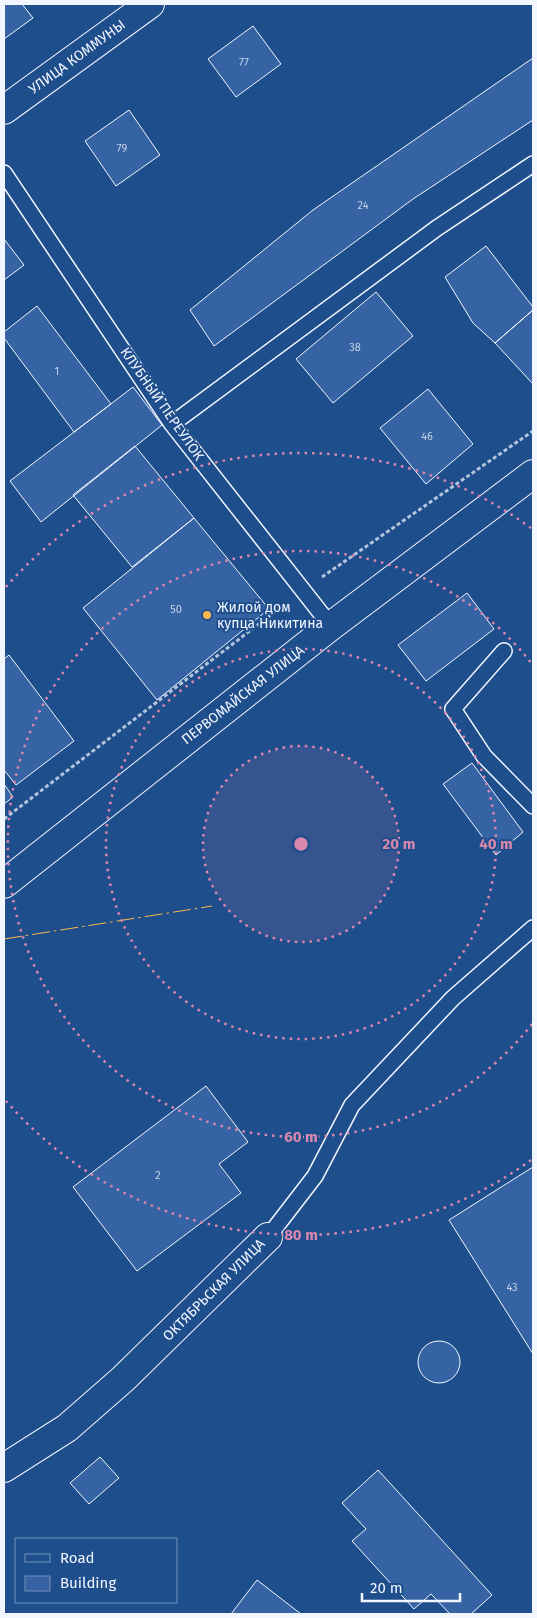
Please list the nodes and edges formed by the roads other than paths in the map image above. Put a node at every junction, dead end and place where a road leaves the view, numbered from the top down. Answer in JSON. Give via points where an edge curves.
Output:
{"nodes":[{"id":1,"x":150,"y":4,"type":"edge"},
{"id":2,"x":4,"y":110,"type":"edge"},
{"id":3,"x":533,"y":164,"type":"edge"},
{"id":4,"x":4,"y":173,"type":"edge"},
{"id":5,"x":172,"y":424,"type":"junction"},
{"id":6,"x":533,"y":474,"type":"edge"},
{"id":7,"x":331,"y":626,"type":"junction"},
{"id":8,"x":504,"y":651,"type":"dead end"},
{"id":9,"x":533,"y":806,"type":"edge"},
{"id":10,"x":4,"y":884,"type":"edge"},
{"id":11,"x":533,"y":928,"type":"edge"},
{"id":12,"x":268,"y":1237,"type":"joint"},
{"id":13,"x":4,"y":1468,"type":"edge"}],
"edges":[{"from":1,"to":2,"type":"main road","name":"УЛИЦА КОММУНЫ"},
{"from":3,"to":5,"type":"lane","via":[[437,228]]},
{"from":4,"to":5,"type":"lane","name":"КЛУБНЫЙ ПЕРЕУЛОК"},
{"from":5,"to":7,"type":"lane","name":"КЛУБНЫЙ ПЕРЕУЛОК"},
{"from":6,"to":7,"type":"main road","name":"ПЕРВОМАЙСКАЯ УЛИЦА"},
{"from":7,"to":10,"type":"main road","name":"ПЕРВОМАЙСКАЯ УЛИЦА"},
{"from":8,"to":9,"type":"lane","via":[[453,709],[484,756]]},
{"from":11,"to":12,"type":"lane","name":"ОКТЯБРЬСКАЯ УЛИЦА","via":[[453,998],[352,1105],[315,1176]]},
{"from":12,"to":13,"type":"main road","name":"ОКТЯБРЬСКАЯ УЛИЦА","via":[[123,1379],[68,1428]]}]}
